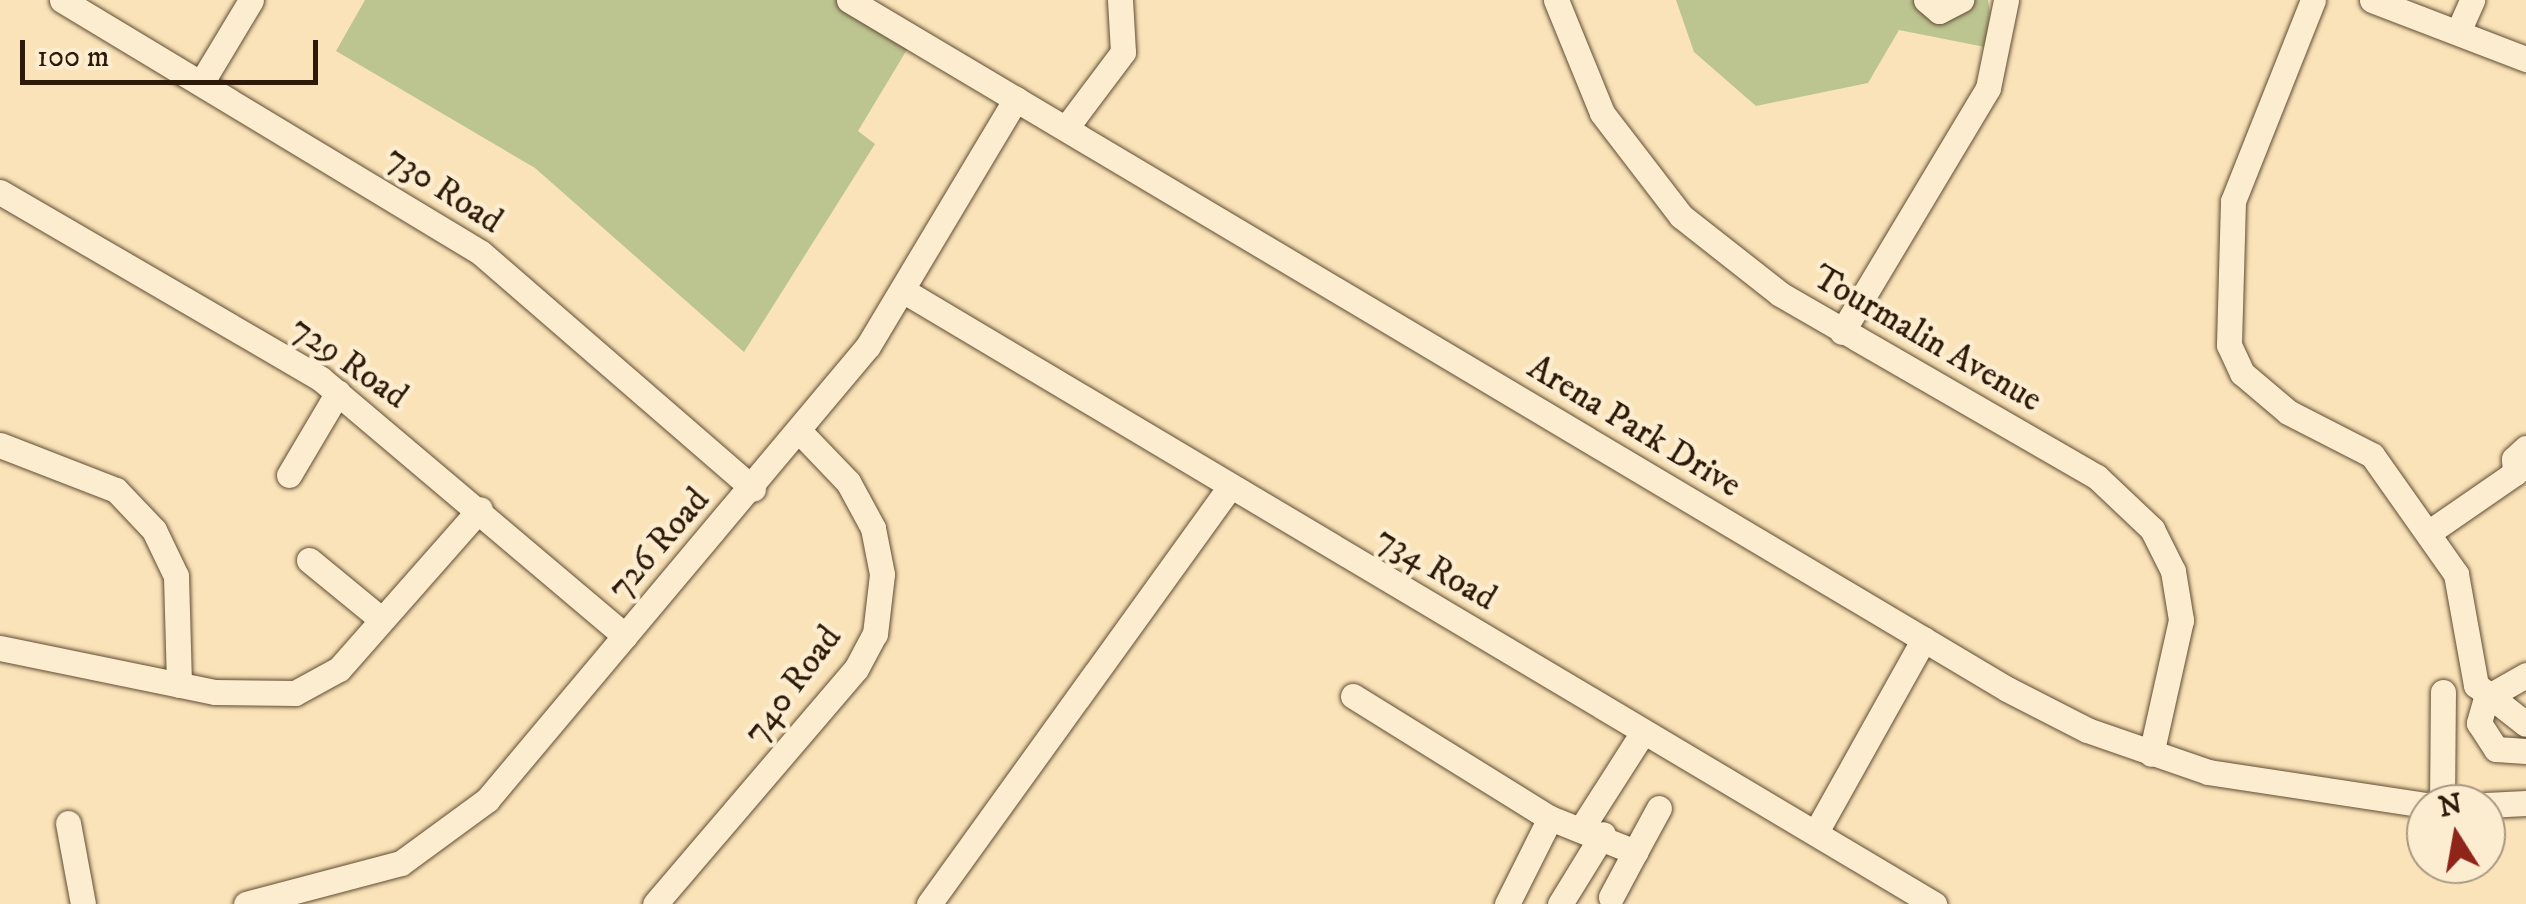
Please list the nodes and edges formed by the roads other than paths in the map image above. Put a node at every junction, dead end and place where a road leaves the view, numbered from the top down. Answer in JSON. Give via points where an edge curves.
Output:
{"nodes":[{"id":1,"x":62,"y":0,"type":"edge"},
{"id":2,"x":251,"y":0,"type":"edge"},
{"id":3,"x":849,"y":0,"type":"edge"},
{"id":4,"x":1120,"y":0,"type":"edge"},
{"id":5,"x":1556,"y":0,"type":"edge"},
{"id":6,"x":1926,"y":0,"type":"edge"},
{"id":7,"x":1961,"y":0,"type":"edge"},
{"id":8,"x":2006,"y":0,"type":"edge"},
{"id":9,"x":2313,"y":0,"type":"edge"},
{"id":10,"x":2372,"y":0,"type":"edge"},
{"id":11,"x":2472,"y":0,"type":"edge"},
{"id":12,"x":2458,"y":32,"type":"junction"},
{"id":13,"x":2526,"y":59,"type":"edge"},
{"id":14,"x":203,"y":80,"type":"junction"},
{"id":15,"x":1016,"y":99,"type":"junction"},
{"id":16,"x":1066,"y":128,"type":"junction"},
{"id":17,"x":0,"y":192,"type":"edge"},
{"id":18,"x":904,"y":292,"type":"junction"},
{"id":19,"x":1842,"y":332,"type":"junction"},
{"id":20,"x":338,"y":392,"type":"junction"},
{"id":21,"x":802,"y":434,"type":"junction"},
{"id":22,"x":0,"y":444,"type":"edge"},
{"id":23,"x":2526,"y":448,"type":"edge"},
{"id":24,"x":289,"y":475,"type":"dead end"},
{"id":25,"x":2521,"y":476,"type":"edge"},
{"id":26,"x":1229,"y":488,"type":"junction"},
{"id":27,"x":753,"y":489,"type":"junction"},
{"id":28,"x":480,"y":508,"type":"junction"},
{"id":29,"x":2428,"y":533,"type":"junction"},
{"id":30,"x":308,"y":560,"type":"dead end"},
{"id":31,"x":382,"y":620,"type":"junction"},
{"id":32,"x":626,"y":636,"type":"junction"},
{"id":33,"x":1924,"y":639,"type":"junction"},
{"id":34,"x":0,"y":648,"type":"edge"},
{"id":35,"x":2526,"y":675,"type":"edge"},
{"id":36,"x":179,"y":685,"type":"junction"},
{"id":37,"x":2442,"y":692,"type":"dead end"},
{"id":38,"x":1353,"y":696,"type":"dead end"},
{"id":39,"x":2486,"y":698,"type":"junction"},
{"id":40,"x":2526,"y":724,"type":"edge"},
{"id":41,"x":1643,"y":732,"type":"junction"},
{"id":42,"x":2526,"y":751,"type":"edge"},
{"id":43,"x":2151,"y":754,"type":"junction"},
{"id":44,"x":2442,"y":784,"type":"edge"},
{"id":45,"x":2406,"y":802,"type":"edge"},
{"id":46,"x":1660,"y":808,"type":"dead end"},
{"id":47,"x":1550,"y":818,"type":"junction"},
{"id":48,"x":68,"y":823,"type":"dead end"},
{"id":49,"x":1593,"y":830,"type":"junction"},
{"id":50,"x":1816,"y":832,"type":"junction"},
{"id":51,"x":1635,"y":852,"type":"junction"},
{"id":52,"x":1611,"y":897,"type":"dead end"},
{"id":53,"x":83,"y":904,"type":"edge"},
{"id":54,"x":246,"y":904,"type":"edge"},
{"id":55,"x":655,"y":904,"type":"edge"},
{"id":56,"x":930,"y":904,"type":"edge"},
{"id":57,"x":1507,"y":904,"type":"edge"},
{"id":58,"x":1560,"y":904,"type":"edge"},
{"id":59,"x":1934,"y":904,"type":"edge"}],
"edges":[{"from":1,"to":14,"type":"street","name":"730 Road"},
{"from":2,"to":14,"type":"street"},
{"from":3,"to":15,"type":"street","name":"Arena Park Drive"},
{"from":4,"to":16,"type":"street","via":[[1123,52]]},
{"from":5,"to":19,"type":"street","name":"Tourmalin Avenue","via":[[1602,113],[1681,216]]},
{"from":6,"to":7,"type":"street","via":[[1940,11]]},
{"from":8,"to":19,"type":"street","via":[[1988,88]]},
{"from":9,"to":29,"type":"street","via":[[2234,201],[2229,346],[2242,373],[2288,412],[2362,444]]},
{"from":10,"to":12,"type":"street"},
{"from":11,"to":12,"type":"street"},
{"from":12,"to":13,"type":"street"},
{"from":14,"to":27,"type":"street","name":"730 Road","via":[[482,253]]},
{"from":15,"to":16,"type":"street","name":"Arena Park Drive"},
{"from":15,"to":18,"type":"street","name":"726 Road"},
{"from":16,"to":33,"type":"street","name":"Arena Park Drive"},
{"from":17,"to":20,"type":"street","name":"729 Road"},
{"from":18,"to":21,"type":"street","name":"726 Road"},
{"from":18,"to":26,"type":"street","name":"734 Road"},
{"from":19,"to":43,"type":"street","name":"Tourmalin Avenue","via":[[2097,476],[2152,528],[2173,571],[2181,620]]},
{"from":20,"to":24,"type":"street"},
{"from":20,"to":28,"type":"street","name":"729 Road"},
{"from":21,"to":27,"type":"street","name":"726 Road"},
{"from":21,"to":55,"type":"street","name":"740 Road","via":[[848,482],[872,528],[882,574],[875,634],[856,668]]},
{"from":22,"to":36,"type":"street","via":[[116,490],[154,530],[176,576]]},
{"from":23,"to":25,"type":"street","via":[[2514,458]]},
{"from":25,"to":29,"type":"street"},
{"from":26,"to":41,"type":"street","name":"734 Road"},
{"from":26,"to":56,"type":"street"},
{"from":27,"to":32,"type":"street","name":"726 Road"},
{"from":28,"to":31,"type":"street"},
{"from":28,"to":32,"type":"street","name":"729 Road"},
{"from":29,"to":39,"type":"street","via":[[2462,590],[2472,673]]},
{"from":30,"to":31,"type":"street"},
{"from":31,"to":36,"type":"street","via":[[339,669],[295,693]]},
{"from":32,"to":54,"type":"street","name":"726 Road","via":[[488,800],[429,850],[366,878]]},
{"from":33,"to":43,"type":"street","name":"Arena Park Drive","via":[[2087,730]]},
{"from":33,"to":50,"type":"street"},
{"from":34,"to":36,"type":"street"},
{"from":35,"to":39,"type":"street"},
{"from":37,"to":44,"type":"street"},
{"from":38,"to":47,"type":"street"},
{"from":39,"to":40,"type":"street"},
{"from":39,"to":42,"type":"street","via":[[2482,740]]},
{"from":41,"to":49,"type":"street"},
{"from":41,"to":50,"type":"street","name":"734 Road"},
{"from":43,"to":45,"type":"street","name":"Arena Park Drive","via":[[2257,783]]},
{"from":46,"to":51,"type":"street"},
{"from":47,"to":49,"type":"street"},
{"from":47,"to":57,"type":"street"},
{"from":48,"to":53,"type":"street"},
{"from":49,"to":51,"type":"street"},
{"from":49,"to":58,"type":"street"},
{"from":50,"to":59,"type":"street","name":"734 Road"},
{"from":51,"to":52,"type":"street"}]}
